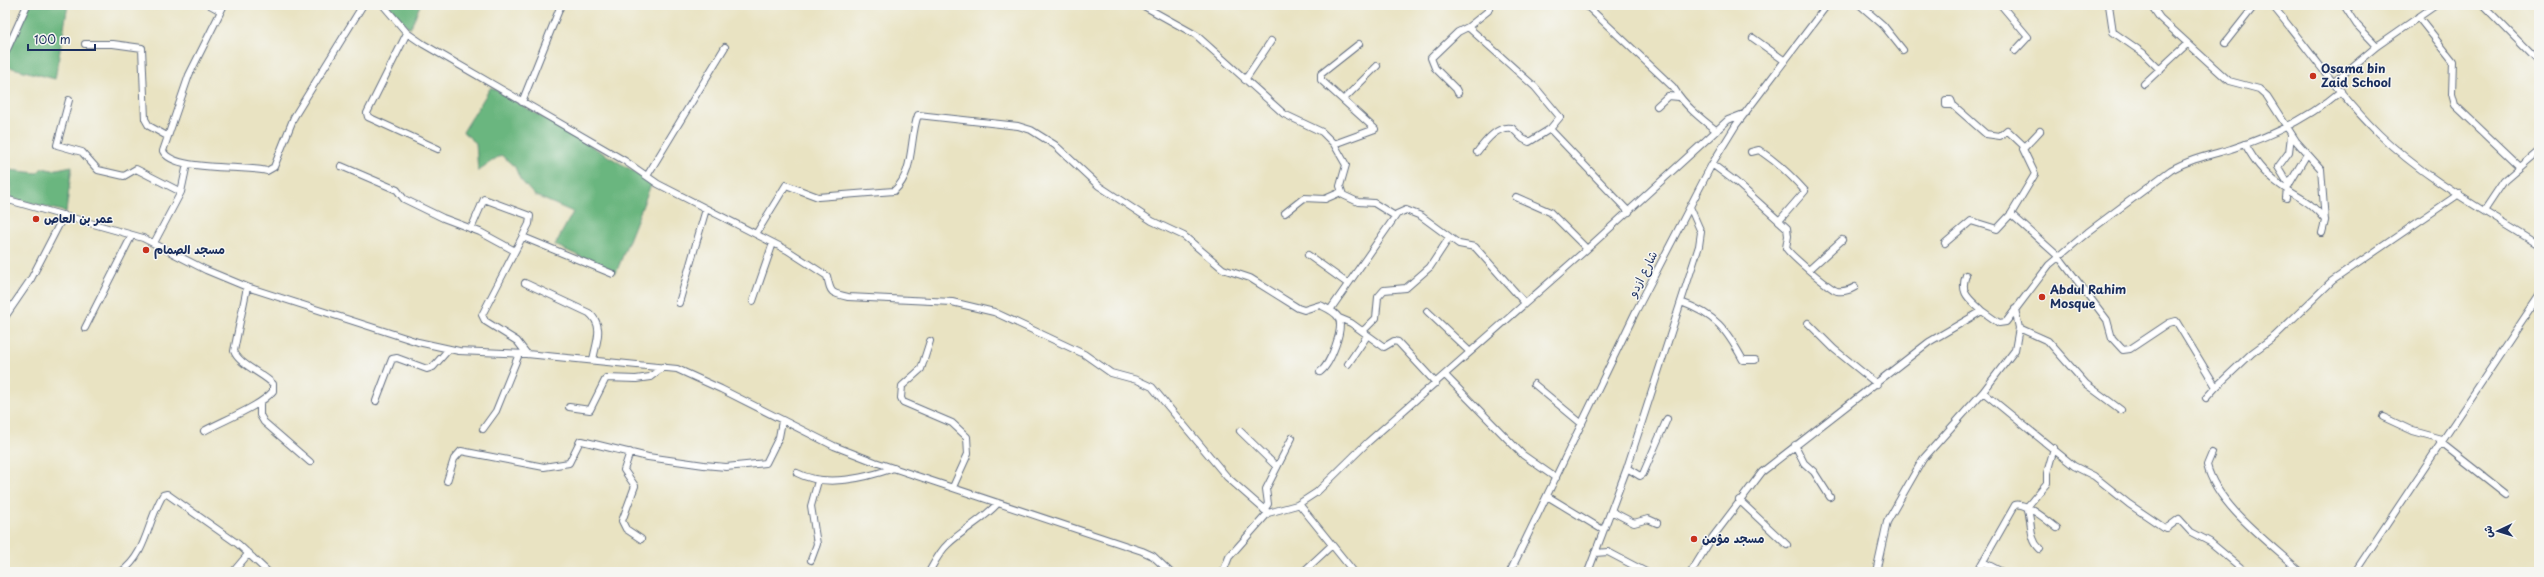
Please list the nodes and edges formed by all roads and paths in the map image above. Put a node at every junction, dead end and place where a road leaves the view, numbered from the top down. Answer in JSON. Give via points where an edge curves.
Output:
{"nodes":[{"id":1,"x":27,"y":5,"type":"edge"},
{"id":2,"x":210,"y":5,"type":"edge"},
{"id":3,"x":224,"y":5,"type":"edge"},
{"id":4,"x":362,"y":5,"type":"edge"},
{"id":5,"x":383,"y":5,"type":"edge"},
{"id":6,"x":561,"y":5,"type":"edge"},
{"id":7,"x":1142,"y":5,"type":"edge"},
{"id":8,"x":1490,"y":5,"type":"edge"},
{"id":9,"x":1586,"y":5,"type":"edge"},
{"id":10,"x":1860,"y":5,"type":"edge"},
{"id":11,"x":2001,"y":5,"type":"edge"},
{"id":12,"x":2109,"y":5,"type":"edge"},
{"id":13,"x":2151,"y":5,"type":"edge"},
{"id":14,"x":2255,"y":5,"type":"edge"},
{"id":15,"x":2272,"y":5,"type":"edge"},
{"id":16,"x":2344,"y":5,"type":"edge"},
{"id":17,"x":2436,"y":5,"type":"edge"},
{"id":18,"x":2483,"y":5,"type":"edge"},
{"id":19,"x":1824,"y":6,"type":"edge"},
{"id":20,"x":221,"y":11,"type":"junction"},
{"id":21,"x":2418,"y":18,"type":"junction"},
{"id":22,"x":1468,"y":27,"type":"junction"},
{"id":23,"x":407,"y":33,"type":"junction"},
{"id":24,"x":1753,"y":38,"type":"dead end"},
{"id":25,"x":1271,"y":41,"type":"dead end"},
{"id":26,"x":2225,"y":43,"type":"dead end"},
{"id":27,"x":85,"y":44,"type":"dead end"},
{"id":28,"x":1360,"y":44,"type":"dead end"},
{"id":29,"x":2187,"y":44,"type":"junction"},
{"id":30,"x":2377,"y":46,"type":"junction"},
{"id":31,"x":725,"y":47,"type":"dead end"},
{"id":32,"x":1903,"y":50,"type":"dead end"},
{"id":33,"x":2015,"y":51,"type":"dead end"},
{"id":34,"x":5,"y":54,"type":"edge"},
{"id":35,"x":1785,"y":61,"type":"junction"},
{"id":36,"x":2539,"y":62,"type":"edge"},
{"id":37,"x":1377,"y":66,"type":"dead end"},
{"id":38,"x":2160,"y":70,"type":"junction"},
{"id":39,"x":1246,"y":80,"type":"junction"},
{"id":40,"x":2334,"y":82,"type":"junction"},
{"id":41,"x":2144,"y":84,"type":"dead end"},
{"id":42,"x":2341,"y":91,"type":"junction"},
{"id":43,"x":1458,"y":94,"type":"dead end"},
{"id":44,"x":1679,"y":97,"type":"junction"},
{"id":45,"x":69,"y":100,"type":"dead end"},
{"id":46,"x":1343,"y":100,"type":"junction"},
{"id":47,"x":522,"y":102,"type":"junction"},
{"id":48,"x":1953,"y":105,"type":"dead end"},
{"id":49,"x":1657,"y":106,"type":"dead end"},
{"id":50,"x":1746,"y":112,"type":"junction"},
{"id":51,"x":1550,"y":129,"type":"junction"},
{"id":52,"x":2290,"y":129,"type":"junction"},
{"id":53,"x":1717,"y":131,"type":"junction"},
{"id":54,"x":2040,"y":131,"type":"dead end"},
{"id":55,"x":167,"y":136,"type":"junction"},
{"id":56,"x":1334,"y":144,"type":"junction"},
{"id":57,"x":2245,"y":144,"type":"junction"},
{"id":58,"x":2025,"y":147,"type":"junction"},
{"id":59,"x":438,"y":149,"type":"dead end"},
{"id":60,"x":2539,"y":151,"type":"edge"},
{"id":61,"x":1477,"y":152,"type":"dead end"},
{"id":62,"x":1751,"y":152,"type":"dead end"},
{"id":63,"x":2307,"y":154,"type":"junction"},
{"id":64,"x":187,"y":164,"type":"junction"},
{"id":65,"x":1712,"y":164,"type":"junction"},
{"id":66,"x":341,"y":166,"type":"dead end"},
{"id":67,"x":2520,"y":167,"type":"junction"},
{"id":68,"x":2278,"y":168,"type":"junction"},
{"id":69,"x":648,"y":176,"type":"junction"},
{"id":70,"x":2270,"y":177,"type":"junction"},
{"id":71,"x":2288,"y":186,"type":"junction"},
{"id":72,"x":181,"y":192,"type":"junction"},
{"id":73,"x":1341,"y":192,"type":"junction"},
{"id":74,"x":2459,"y":194,"type":"junction"},
{"id":75,"x":1516,"y":197,"type":"dead end"},
{"id":76,"x":2286,"y":198,"type":"dead end"},
{"id":77,"x":5,"y":199,"type":"edge"},
{"id":78,"x":1690,"y":207,"type":"junction"},
{"id":79,"x":706,"y":209,"type":"junction"},
{"id":80,"x":2484,"y":211,"type":"junction"},
{"id":81,"x":1629,"y":212,"type":"junction"},
{"id":82,"x":1285,"y":213,"type":"dead end"},
{"id":83,"x":2011,"y":214,"type":"junction"},
{"id":84,"x":64,"y":215,"type":"junction"},
{"id":85,"x":1395,"y":216,"type":"junction"},
{"id":86,"x":1779,"y":221,"type":"junction"},
{"id":87,"x":2325,"y":221,"type":"junction"},
{"id":88,"x":471,"y":229,"type":"junction"},
{"id":89,"x":2322,"y":233,"type":"dead end"},
{"id":90,"x":756,"y":234,"type":"junction"},
{"id":91,"x":132,"y":235,"type":"junction"},
{"id":92,"x":523,"y":236,"type":"junction"},
{"id":93,"x":1449,"y":238,"type":"junction"},
{"id":94,"x":1842,"y":240,"type":"dead end"},
{"id":95,"x":154,"y":243,"type":"junction"},
{"id":96,"x":773,"y":243,"type":"junction"},
{"id":97,"x":1944,"y":243,"type":"dead end"},
{"id":98,"x":2539,"y":245,"type":"edge"},
{"id":99,"x":1587,"y":250,"type":"junction"},
{"id":100,"x":515,"y":251,"type":"junction"},
{"id":101,"x":1308,"y":254,"type":"dead end"},
{"id":102,"x":2059,"y":257,"type":"junction"},
{"id":103,"x":1810,"y":269,"type":"junction"},
{"id":104,"x":613,"y":274,"type":"dead end"},
{"id":105,"x":1966,"y":275,"type":"dead end"},
{"id":106,"x":525,"y":283,"type":"dead end"},
{"id":107,"x":1347,"y":283,"type":"junction"},
{"id":108,"x":246,"y":287,"type":"junction"},
{"id":109,"x":1856,"y":287,"type":"dead end"},
{"id":110,"x":2539,"y":296,"type":"edge"},
{"id":111,"x":753,"y":301,"type":"dead end"},
{"id":112,"x":1681,"y":302,"type":"junction"},
{"id":113,"x":679,"y":303,"type":"dead end"},
{"id":114,"x":1525,"y":303,"type":"junction"},
{"id":115,"x":2014,"y":309,"type":"junction"},
{"id":116,"x":1330,"y":310,"type":"junction"},
{"id":117,"x":1427,"y":310,"type":"dead end"},
{"id":118,"x":1982,"y":311,"type":"junction"},
{"id":119,"x":5,"y":317,"type":"edge"},
{"id":120,"x":1339,"y":318,"type":"junction"},
{"id":121,"x":1808,"y":323,"type":"dead end"},
{"id":122,"x":85,"y":328,"type":"dead end"},
{"id":123,"x":2019,"y":328,"type":"junction"},
{"id":124,"x":1365,"y":334,"type":"junction"},
{"id":125,"x":930,"y":341,"type":"dead end"},
{"id":126,"x":449,"y":349,"type":"junction"},
{"id":127,"x":1470,"y":352,"type":"junction"},
{"id":128,"x":519,"y":354,"type":"junction"},
{"id":129,"x":527,"y":354,"type":"junction"},
{"id":130,"x":593,"y":360,"type":"junction"},
{"id":131,"x":1755,"y":360,"type":"dead end"},
{"id":132,"x":1348,"y":364,"type":"dead end"},
{"id":133,"x":663,"y":367,"type":"junction"},
{"id":134,"x":1320,"y":372,"type":"dead end"},
{"id":135,"x":1445,"y":375,"type":"junction"},
{"id":136,"x":1436,"y":382,"type":"junction"},
{"id":137,"x":1534,"y":384,"type":"dead end"},
{"id":138,"x":1877,"y":384,"type":"junction"},
{"id":139,"x":2216,"y":387,"type":"junction"},
{"id":140,"x":1983,"y":392,"type":"junction"},
{"id":141,"x":2206,"y":398,"type":"dead end"},
{"id":142,"x":376,"y":401,"type":"dead end"},
{"id":143,"x":260,"y":403,"type":"junction"},
{"id":144,"x":570,"y":407,"type":"dead end"},
{"id":145,"x":2121,"y":410,"type":"dead end"},
{"id":146,"x":2383,"y":418,"type":"dead end"},
{"id":147,"x":1667,"y":419,"type":"dead end"},
{"id":148,"x":782,"y":421,"type":"junction"},
{"id":149,"x":1582,"y":424,"type":"junction"},
{"id":150,"x":483,"y":429,"type":"dead end"},
{"id":151,"x":204,"y":431,"type":"dead end"},
{"id":152,"x":1240,"y":431,"type":"dead end"},
{"id":153,"x":1292,"y":438,"type":"dead end"},
{"id":154,"x":2441,"y":440,"type":"junction"},
{"id":155,"x":1794,"y":445,"type":"junction"},
{"id":156,"x":2054,"y":448,"type":"junction"},
{"id":157,"x":630,"y":452,"type":"junction"},
{"id":158,"x":2212,"y":453,"type":"dead end"},
{"id":159,"x":310,"y":462,"type":"dead end"},
{"id":160,"x":1277,"y":467,"type":"junction"},
{"id":161,"x":894,"y":468,"type":"junction"},
{"id":162,"x":1627,"y":468,"type":"junction"},
{"id":163,"x":797,"y":473,"type":"dead end"},
{"id":164,"x":1556,"y":478,"type":"junction"},
{"id":165,"x":446,"y":481,"type":"dead end"},
{"id":166,"x":818,"y":481,"type":"junction"},
{"id":167,"x":952,"y":487,"type":"junction"},
{"id":168,"x":2506,"y":494,"type":"dead end"},
{"id":169,"x":1546,"y":496,"type":"junction"},
{"id":170,"x":1830,"y":497,"type":"dead end"},
{"id":171,"x":1739,"y":500,"type":"junction"},
{"id":172,"x":998,"y":503,"type":"junction"},
{"id":173,"x":1299,"y":504,"type":"junction"},
{"id":174,"x":2027,"y":507,"type":"junction"},
{"id":175,"x":1266,"y":511,"type":"junction"},
{"id":176,"x":1611,"y":511,"type":"junction"},
{"id":177,"x":1657,"y":523,"type":"dead end"},
{"id":178,"x":2057,"y":528,"type":"dead end"},
{"id":179,"x":1603,"y":530,"type":"junction"},
{"id":180,"x":641,"y":539,"type":"dead end"},
{"id":181,"x":1332,"y":545,"type":"junction"},
{"id":182,"x":1787,"y":545,"type":"dead end"},
{"id":183,"x":2040,"y":549,"type":"dead end"},
{"id":184,"x":249,"y":553,"type":"junction"},
{"id":185,"x":1595,"y":553,"type":"junction"},
{"id":186,"x":811,"y":560,"type":"dead end"},
{"id":187,"x":1983,"y":562,"type":"junction"},
{"id":188,"x":120,"y":572,"type":"edge"},
{"id":189,"x":233,"y":572,"type":"edge"},
{"id":190,"x":268,"y":572,"type":"edge"},
{"id":191,"x":929,"y":572,"type":"edge"},
{"id":192,"x":1170,"y":572,"type":"edge"},
{"id":193,"x":1223,"y":572,"type":"edge"},
{"id":194,"x":1302,"y":572,"type":"edge"},
{"id":195,"x":1354,"y":572,"type":"edge"},
{"id":196,"x":1510,"y":572,"type":"edge"},
{"id":197,"x":1588,"y":572,"type":"edge"},
{"id":198,"x":1646,"y":572,"type":"edge"},
{"id":199,"x":1691,"y":572,"type":"edge"},
{"id":200,"x":1876,"y":572,"type":"edge"},
{"id":201,"x":1977,"y":572,"type":"edge"},
{"id":202,"x":2002,"y":572,"type":"edge"},
{"id":203,"x":2246,"y":572,"type":"edge"},
{"id":204,"x":2301,"y":572,"type":"edge"},
{"id":205,"x":2355,"y":572,"type":"edge"}],
"edges":[{"from":1,"to":34,"type":"street"},
{"from":2,"to":20,"type":"street"},
{"from":3,"to":20,"type":"street"},
{"from":4,"to":64,"type":"street","via":[[294,117],[272,170]]},
{"from":5,"to":23,"type":"street"},
{"from":6,"to":47,"type":"street"},
{"from":7,"to":39,"type":"street","via":[[1196,35]]},
{"from":8,"to":22,"type":"street","via":[[1488,11]]},
{"from":9,"to":44,"type":"street","via":[[1674,87]]},
{"from":10,"to":32,"type":"street","via":[[1882,25]]},
{"from":11,"to":33,"type":"street","via":[[2028,37]]},
{"from":12,"to":38,"type":"street","via":[[2113,32],[2143,53]]},
{"from":13,"to":29,"type":"street","via":[[2160,18]]},
{"from":14,"to":26,"type":"street"},
{"from":15,"to":40,"type":"street"},
{"from":16,"to":30,"type":"street","via":[[2357,25]]},
{"from":17,"to":21,"type":"street"},
{"from":18,"to":36,"type":"street"},
{"from":19,"to":35,"type":"street","name":"شارع ازدو"},
{"from":20,"to":55,"type":"street","via":[[189,75]]},
{"from":21,"to":30,"type":"street"},
{"from":21,"to":67,"type":"street","via":[[2452,61],[2452,94],[2455,105]]},
{"from":22,"to":43,"type":"street","via":[[1458,32],[1431,58],[1435,68]]},
{"from":22,"to":51,"type":"street","via":[[1535,87],[1559,114],[1558,121]]},
{"from":23,"to":47,"type":"street"},
{"from":23,"to":59,"type":"street","via":[[367,114],[368,117]]},
{"from":24,"to":35,"type":"street"},
{"from":25,"to":39,"type":"street"},
{"from":27,"to":55,"type":"street","via":[[114,44],[142,48],[145,119],[149,126]]},
{"from":28,"to":46,"type":"street","via":[[1320,77]]},
{"from":29,"to":38,"type":"street"},
{"from":29,"to":52,"type":"street","via":[[2229,81],[2263,91]]},
{"from":30,"to":40,"type":"street"},
{"from":31,"to":69,"type":"street"},
{"from":35,"to":50,"type":"street","name":"شارع ازدو"},
{"from":37,"to":46,"type":"street"},
{"from":38,"to":41,"type":"street"},
{"from":39,"to":56,"type":"street","via":[[1284,114],[1322,132]]},
{"from":40,"to":42,"type":"street"},
{"from":42,"to":52,"type":"street"},
{"from":42,"to":74,"type":"street","via":[[2366,121],[2394,148],[2425,173]]},
{"from":44,"to":49,"type":"street","via":[[1668,96]]},
{"from":44,"to":53,"type":"street","via":[[1698,117]]},
{"from":45,"to":72,"type":"street","via":[[57,145],[82,152],[98,170],[124,176],[136,170]]},
{"from":46,"to":56,"type":"street","via":[[1375,129]]},
{"from":47,"to":69,"type":"street"},
{"from":48,"to":58,"type":"street","via":[[1986,134],[2000,136],[2007,130]]},
{"from":50,"to":53,"type":"street","via":[[1728,120]]},
{"from":50,"to":65,"type":"street","name":"شارع ازدو"},
{"from":51,"to":61,"type":"street","via":[[1529,142],[1512,128],[1506,128],[1489,137]]},
{"from":51,"to":81,"type":"street"},
{"from":52,"to":57,"type":"street"},
{"from":52,"to":63,"type":"street"},
{"from":52,"to":68,"type":"street","via":[[2292,143]]},
{"from":53,"to":81,"type":"street"},
{"from":54,"to":58,"type":"street"},
{"from":55,"to":64,"type":"street","via":[[165,154],[168,158]]},
{"from":56,"to":73,"type":"street","via":[[1346,165]]},
{"from":57,"to":70,"type":"street","via":[[2258,165]]},
{"from":57,"to":102,"type":"street","via":[[2196,158],[2171,170]]},
{"from":58,"to":83,"type":"street","via":[[2023,152],[2035,174]]},
{"from":60,"to":67,"type":"street"},
{"from":62,"to":86,"type":"street","via":[[1759,150],[1771,158],[1805,191]]},
{"from":63,"to":71,"type":"street"},
{"from":63,"to":87,"type":"street","via":[[2321,169]]},
{"from":64,"to":72,"type":"street"},
{"from":65,"to":78,"type":"street","name":"شارع ازدو"},
{"from":65,"to":86,"type":"street"},
{"from":66,"to":88,"type":"street","via":[[397,190],[404,199]]},
{"from":67,"to":80,"type":"street","via":[[2500,186]]},
{"from":68,"to":70,"type":"street"},
{"from":68,"to":71,"type":"street"},
{"from":69,"to":79,"type":"street","via":[[658,184]]},
{"from":70,"to":71,"type":"street"},
{"from":71,"to":76,"type":"street"},
{"from":71,"to":87,"type":"street","via":[[2313,204]]},
{"from":72,"to":95,"type":"street"},
{"from":73,"to":82,"type":"street","via":[[1325,198],[1304,198]]},
{"from":73,"to":85,"type":"street","via":[[1358,202],[1374,203]]},
{"from":74,"to":80,"type":"street"},
{"from":74,"to":139,"type":"street","via":[[2332,281],[2275,336],[2252,353]]},
{"from":75,"to":99,"type":"street","via":[[1550,212]]},
{"from":77,"to":84,"type":"street"},
{"from":78,"to":112,"type":"street","via":[[1701,232]]},
{"from":78,"to":149,"type":"street","name":"شارع ازدو"},
{"from":79,"to":90,"type":"street"},
{"from":79,"to":113,"type":"street"},
{"from":80,"to":98,"type":"street"},
{"from":81,"to":99,"type":"street"},
{"from":83,"to":97,"type":"street","via":[[1997,229],[1971,221]]},
{"from":83,"to":102,"type":"street"},
{"from":84,"to":91,"type":"street"},
{"from":84,"to":119,"type":"street","via":[[31,279]]},
{"from":85,"to":93,"type":"street","via":[[1400,211],[1410,211]]},
{"from":85,"to":107,"type":"street"},
{"from":86,"to":103,"type":"street","via":[[1788,232],[1786,248]]},
{"from":87,"to":89,"type":"street"},
{"from":88,"to":92,"type":"street","via":[[486,199],[529,214],[529,224]]},
{"from":88,"to":100,"type":"street"},
{"from":90,"to":96,"type":"street"},
{"from":90,"to":116,"type":"street","via":[[786,185],[818,197],[894,191],[910,157],[918,115],[985,121],[1031,130],[1055,145],[1099,186],[1152,221],[1184,236],[1223,269],[1250,278],[1298,308],[1304,310],[1315,305]]},
{"from":91,"to":95,"type":"street"},
{"from":91,"to":122,"type":"street"},
{"from":92,"to":100,"type":"street"},
{"from":92,"to":104,"type":"street"},
{"from":93,"to":114,"type":"street","via":[[1459,244],[1475,247]]},
{"from":93,"to":124,"type":"street","via":[[1427,270],[1406,288],[1384,290],[1378,297],[1376,318]]},
{"from":94,"to":103,"type":"street"},
{"from":95,"to":108,"type":"street"},
{"from":96,"to":111,"type":"street"},
{"from":96,"to":175,"type":"street","via":[[824,273],[828,288],[838,295],[952,302],[994,312],[1084,354],[1111,373],[1152,387],[1227,477]]},
{"from":99,"to":114,"type":"street"},
{"from":100,"to":129,"type":"street","via":[[482,315],[485,321],[518,341]]},
{"from":101,"to":107,"type":"street"},
{"from":102,"to":115,"type":"street","via":[[2049,265]]},
{"from":102,"to":139,"type":"street","via":[[2107,320],[2112,338],[2123,350],[2130,349],[2176,321]]},
{"from":103,"to":109,"type":"street","via":[[1838,291]]},
{"from":105,"to":118,"type":"street","via":[[1963,288]]},
{"from":106,"to":130,"type":"street","via":[[597,319],[600,330]]},
{"from":107,"to":116,"type":"street"},
{"from":108,"to":126,"type":"street","via":[[403,338]]},
{"from":108,"to":143,"type":"street","via":[[234,351],[241,360],[274,384],[273,391]]},
{"from":110,"to":154,"type":"street"},
{"from":112,"to":131,"type":"street","via":[[1715,320],[1732,338],[1743,360]]},
{"from":112,"to":162,"type":"street"},
{"from":114,"to":127,"type":"street"},
{"from":115,"to":118,"type":"street","via":[[2002,324]]},
{"from":115,"to":123,"type":"street"},
{"from":116,"to":120,"type":"street"},
{"from":117,"to":127,"type":"street"},
{"from":118,"to":138,"type":"street","via":[[1929,342]]},
{"from":120,"to":124,"type":"street"},
{"from":120,"to":134,"type":"street","via":[[1333,354],[1329,364]]},
{"from":121,"to":138,"type":"street","via":[[1834,349]]},
{"from":123,"to":140,"type":"street","via":[[2015,350]]},
{"from":123,"to":145,"type":"street","via":[[2048,341],[2086,384]]},
{"from":124,"to":132,"type":"street"},
{"from":124,"to":136,"type":"street","via":[[1384,347],[1394,341],[1398,342]]},
{"from":125,"to":167,"type":"street","via":[[921,369],[902,386],[901,398],[904,402],[952,423],[967,438],[968,454]]},
{"from":126,"to":128,"type":"street"},
{"from":126,"to":142,"type":"street","via":[[433,367],[427,369],[397,358],[392,359]]},
{"from":127,"to":135,"type":"street"},
{"from":128,"to":129,"type":"street"},
{"from":128,"to":150,"type":"street","via":[[496,411]]},
{"from":129,"to":130,"type":"street"},
{"from":130,"to":133,"type":"street"},
{"from":133,"to":144,"type":"street","via":[[650,377],[606,378],[590,410]]},
{"from":133,"to":148,"type":"street","via":[[700,378]]},
{"from":135,"to":136,"type":"street"},
{"from":135,"to":164,"type":"street","via":[[1523,455]]},
{"from":136,"to":173,"type":"street","via":[[1368,442],[1317,492]]},
{"from":137,"to":149,"type":"street"},
{"from":138,"to":155,"type":"street"},
{"from":139,"to":141,"type":"street"},
{"from":140,"to":156,"type":"street"},
{"from":140,"to":200,"type":"street","via":[[1920,464],[1887,522]]},
{"from":143,"to":151,"type":"street"},
{"from":143,"to":159,"type":"street","via":[[260,415],[264,422]]},
{"from":146,"to":154,"type":"street","via":[[2413,432]]},
{"from":147,"to":162,"type":"street","via":[[1643,474],[1640,476]]},
{"from":148,"to":157,"type":"street","via":[[773,452],[766,463],[757,465],[704,465]]},
{"from":148,"to":161,"type":"street","via":[[834,446]]},
{"from":149,"to":164,"type":"street","name":"شارع ازدو"},
{"from":152,"to":160,"type":"street"},
{"from":153,"to":160,"type":"street"},
{"from":154,"to":168,"type":"street"},
{"from":154,"to":205,"type":"street"},
{"from":155,"to":170,"type":"street","via":[[1800,458],[1817,476]]},
{"from":155,"to":171,"type":"street","via":[[1762,472]]},
{"from":156,"to":174,"type":"street","via":[[2047,473],[2047,484]]},
{"from":156,"to":203,"type":"street","via":[[2082,472],[2094,476],[2163,527],[2167,528],[2179,519],[2191,532],[2210,542]]},
{"from":157,"to":165,"type":"street","via":[[580,441],[569,463],[544,467],[461,451],[454,459]]},
{"from":157,"to":180,"type":"street","via":[[624,470],[635,486],[622,521],[626,529]]},
{"from":158,"to":204,"type":"street","via":[[2207,465],[2214,484],[2242,518]]},
{"from":160,"to":175,"type":"street","via":[[1266,489]]},
{"from":161,"to":166,"type":"street","via":[[860,477]]},
{"from":161,"to":167,"type":"street"},
{"from":162,"to":176,"type":"street"},
{"from":163,"to":166,"type":"street"},
{"from":164,"to":169,"type":"street","name":"شارع ازدو"},
{"from":166,"to":186,"type":"street","via":[[810,506],[817,544]]},
{"from":167,"to":172,"type":"street"},
{"from":169,"to":179,"type":"street"},
{"from":169,"to":196,"type":"street","name":"شارع ازدو"},
{"from":171,"to":182,"type":"street"},
{"from":171,"to":199,"type":"street","via":[[1703,550]]},
{"from":172,"to":191,"type":"street","via":[[989,514],[972,524],[947,545]]},
{"from":172,"to":192,"type":"street","via":[[1142,551],[1153,556]]},
{"from":173,"to":175,"type":"street"},
{"from":173,"to":181,"type":"street"},
{"from":174,"to":178,"type":"street"},
{"from":174,"to":183,"type":"street","via":[[2031,519],[2031,536]]},
{"from":174,"to":187,"type":"street","via":[[2015,505]]},
{"from":175,"to":193,"type":"street","via":[[1229,557]]},
{"from":176,"to":177,"type":"street","via":[[1634,523],[1648,519]]},
{"from":176,"to":179,"type":"street"},
{"from":179,"to":185,"type":"street"},
{"from":181,"to":194,"type":"street"},
{"from":181,"to":195,"type":"street"},
{"from":184,"to":188,"type":"street","via":[[167,494],[163,495],[158,503],[139,554]]},
{"from":184,"to":189,"type":"street"},
{"from":184,"to":190,"type":"street"},
{"from":185,"to":197,"type":"street"},
{"from":185,"to":198,"type":"street","via":[[1608,552]]},
{"from":187,"to":201,"type":"street"},
{"from":187,"to":202,"type":"street"}]}
